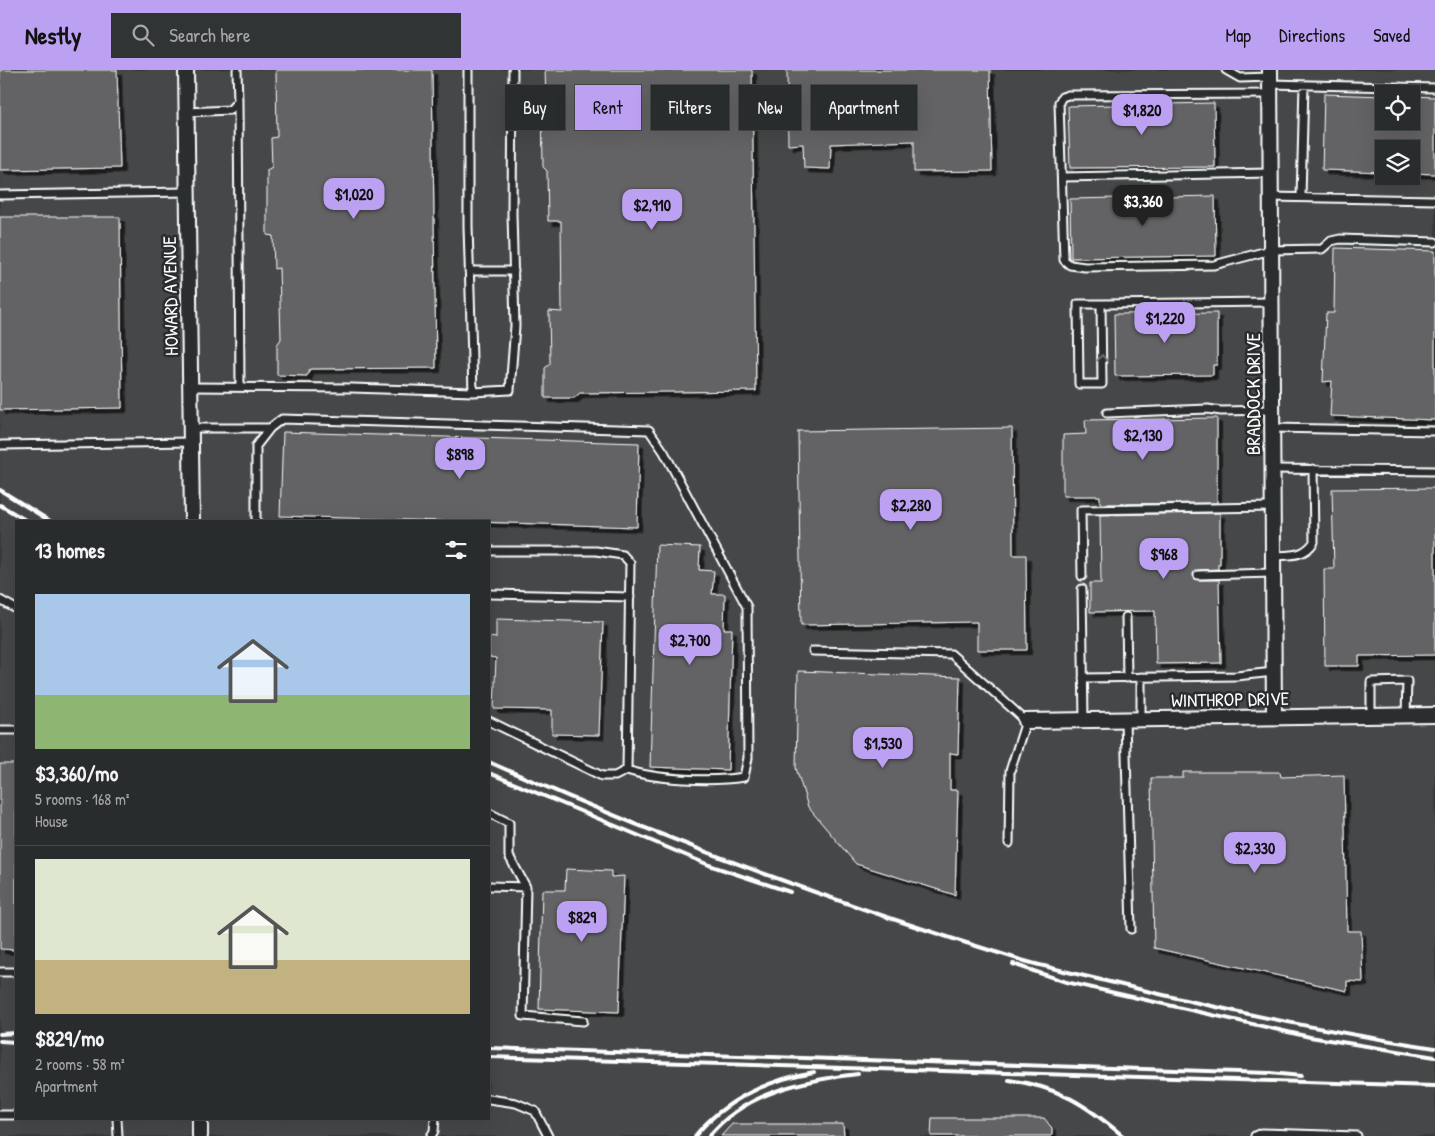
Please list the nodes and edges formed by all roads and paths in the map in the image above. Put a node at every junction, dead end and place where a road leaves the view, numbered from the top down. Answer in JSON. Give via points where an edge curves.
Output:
{"nodes":[{"id":1,"x":186,"y":70,"type":"edge"},
{"id":2,"x":236,"y":70,"type":"edge"},
{"id":3,"x":468,"y":70,"type":"edge"},
{"id":4,"x":513,"y":70,"type":"edge"},
{"id":5,"x":1226,"y":70,"type":"edge"},
{"id":6,"x":1270,"y":81,"type":"edge"},
{"id":7,"x":1304,"y":85,"type":"junction"},
{"id":8,"x":1435,"y":88,"type":"edge"},
{"id":9,"x":238,"y":101,"type":"junction"},
{"id":10,"x":186,"y":112,"type":"junction"},
{"id":11,"x":1270,"y":172,"type":"junction"},
{"id":12,"x":1062,"y":177,"type":"junction"},
{"id":13,"x":187,"y":192,"type":"junction"},
{"id":14,"x":0,"y":195,"type":"edge"},
{"id":15,"x":1270,"y":197,"type":"junction"},
{"id":16,"x":1301,"y":197,"type":"junction"},
{"id":17,"x":1435,"y":200,"type":"edge"},
{"id":18,"x":1435,"y":242,"type":"edge"},
{"id":19,"x":1271,"y":250,"type":"junction"},
{"id":20,"x":469,"y":271,"type":"junction"},
{"id":21,"x":514,"y":271,"type":"junction"},
{"id":22,"x":1271,"y":302,"type":"junction"},
{"id":23,"x":1101,"y":304,"type":"junction"},
{"id":24,"x":190,"y":387,"type":"junction"},
{"id":25,"x":240,"y":387,"type":"junction"},
{"id":26,"x":473,"y":392,"type":"junction"},
{"id":27,"x":1272,"y":410,"type":"junction"},
{"id":28,"x":1107,"y":413,"type":"dead end"},
{"id":29,"x":270,"y":428,"type":"junction"},
{"id":30,"x":1272,"y":428,"type":"junction"},
{"id":31,"x":1435,"y":431,"type":"edge"},
{"id":32,"x":190,"y":435,"type":"junction"},
{"id":33,"x":1,"y":445,"type":"dead end"},
{"id":34,"x":1272,"y":469,"type":"junction"},
{"id":35,"x":1313,"y":469,"type":"junction"},
{"id":36,"x":1435,"y":471,"type":"edge"},
{"id":37,"x":1273,"y":508,"type":"junction"},
{"id":38,"x":192,"y":520,"type":"edge"},
{"id":39,"x":256,"y":520,"type":"edge"},
{"id":40,"x":490,"y":550,"type":"edge"},
{"id":41,"x":1273,"y":556,"type":"junction"},
{"id":42,"x":1273,"y":573,"type":"junction"},
{"id":43,"x":1198,"y":575,"type":"dead end"},
{"id":44,"x":1082,"y":576,"type":"dead end"},
{"id":45,"x":1082,"y":589,"type":"dead end"},
{"id":46,"x":490,"y":594,"type":"edge"},
{"id":47,"x":630,"y":597,"type":"junction"},
{"id":48,"x":0,"y":600,"type":"edge"},
{"id":49,"x":15,"y":608,"type":"edge"},
{"id":50,"x":1126,"y":617,"type":"dead end"},
{"id":51,"x":813,"y":651,"type":"dead end"},
{"id":52,"x":1274,"y":672,"type":"junction"},
{"id":53,"x":1083,"y":678,"type":"junction"},
{"id":54,"x":1127,"y":678,"type":"junction"},
{"id":55,"x":1141,"y":678,"type":"junction"},
{"id":56,"x":1406,"y":715,"type":"junction"},
{"id":57,"x":1435,"y":715,"type":"edge"},
{"id":58,"x":1371,"y":716,"type":"junction"},
{"id":59,"x":1274,"y":717,"type":"junction"},
{"id":60,"x":1141,"y":719,"type":"junction"},
{"id":61,"x":1084,"y":720,"type":"junction"},
{"id":62,"x":1125,"y":720,"type":"junction"},
{"id":63,"x":1026,"y":721,"type":"junction"},
{"id":64,"x":490,"y":722,"type":"edge"},
{"id":65,"x":0,"y":730,"type":"edge"},
{"id":66,"x":15,"y":730,"type":"edge"},
{"id":67,"x":627,"y":770,"type":"junction"},
{"id":68,"x":490,"y":814,"type":"edge"},
{"id":69,"x":1009,"y":842,"type":"dead end"},
{"id":70,"x":490,"y":886,"type":"edge"},
{"id":71,"x":526,"y":887,"type":"junction"},
{"id":72,"x":1130,"y":929,"type":"dead end"},
{"id":73,"x":0,"y":972,"type":"edge"},
{"id":74,"x":15,"y":972,"type":"edge"},
{"id":75,"x":583,"y":1021,"type":"dead end"},
{"id":76,"x":490,"y":1099,"type":"edge"},
{"id":77,"x":0,"y":1115,"type":"edge"},
{"id":78,"x":15,"y":1115,"type":"edge"},
{"id":79,"x":117,"y":1120,"type":"edge"},
{"id":80,"x":200,"y":1120,"type":"edge"},
{"id":81,"x":435,"y":1120,"type":"edge"},
{"id":82,"x":118,"y":1136,"type":"edge"},
{"id":83,"x":200,"y":1136,"type":"edge"},
{"id":84,"x":431,"y":1136,"type":"edge"},
{"id":85,"x":548,"y":1136,"type":"edge"},
{"id":86,"x":1256,"y":1136,"type":"edge"},
{"id":87,"x":1357,"y":1136,"type":"edge"}],
"edges":[{"from":1,"to":10,"type":"street","name":"HOWARD AVENUE"},
{"from":2,"to":9,"type":"lane"},
{"from":3,"to":20,"type":"lane"},
{"from":4,"to":21,"type":"lane"},
{"from":5,"to":6,"type":"lane","via":[[1240,78]]},
{"from":6,"to":7,"type":"lane"},
{"from":6,"to":11,"type":"street","name":"BRADDOCK DRIVE"},
{"from":6,"to":12,"type":"lane","via":[[1238,94],[1062,97],[1059,102]]},
{"from":7,"to":8,"type":"lane"},
{"from":7,"to":16,"type":"lane"},
{"from":9,"to":10,"type":"lane","via":[[230,110]]},
{"from":9,"to":25,"type":"lane"},
{"from":10,"to":13,"type":"street","name":"HOWARD AVENUE"},
{"from":11,"to":12,"type":"lane"},
{"from":11,"to":15,"type":"street","name":"BRADDOCK DRIVE"},
{"from":12,"to":19,"type":"lane","via":[[1064,260],[1070,265],[1214,266]]},
{"from":13,"to":14,"type":"lane"},
{"from":13,"to":24,"type":"street","name":"HOWARD AVENUE"},
{"from":15,"to":16,"type":"lane"},
{"from":15,"to":19,"type":"street","name":"BRADDOCK DRIVE"},
{"from":16,"to":17,"type":"lane"},
{"from":18,"to":19,"type":"lane","via":[[1340,239],[1312,251]]},
{"from":19,"to":22,"type":"street","name":"BRADDOCK DRIVE"},
{"from":20,"to":21,"type":"lane"},
{"from":20,"to":26,"type":"lane"},
{"from":21,"to":26,"type":"lane","via":[[515,326],[510,390]]},
{"from":22,"to":23,"type":"lane"},
{"from":22,"to":27,"type":"street","name":"BRADDOCK DRIVE"},
{"from":23,"to":23,"type":"lane","one_way":true,"via":[[1078,304],[1079,384],[1102,384]]},
{"from":24,"to":25,"type":"lane"},
{"from":24,"to":32,"type":"street","name":"HOWARD AVENUE"},
{"from":25,"to":26,"type":"lane"},
{"from":27,"to":28,"type":"lane"},
{"from":27,"to":30,"type":"street","name":"BRADDOCK DRIVE"},
{"from":29,"to":32,"type":"lane"},
{"from":29,"to":39,"type":"lane","via":[[256,446]]},
{"from":29,"to":67,"type":"lane","via":[[282,419],[649,430],[747,607],[748,758],[744,777],[729,779],[645,776]]},
{"from":30,"to":31,"type":"lane"},
{"from":30,"to":34,"type":"street","name":"BRADDOCK DRIVE"},
{"from":32,"to":33,"type":"lane"},
{"from":32,"to":38,"type":"street","name":"HOWARD AVENUE"},
{"from":34,"to":35,"type":"lane"},
{"from":34,"to":37,"type":"street","name":"BRADDOCK DRIVE"},
{"from":35,"to":36,"type":"lane"},
{"from":35,"to":41,"type":"lane","via":[[1314,542],[1308,551],[1300,554]]},
{"from":37,"to":41,"type":"street","name":"BRADDOCK DRIVE"},
{"from":37,"to":44,"type":"lane","via":[[1081,510]]},
{"from":40,"to":47,"type":"lane","via":[[596,551],[623,555],[630,563]]},
{"from":41,"to":42,"type":"street","name":"BRADDOCK DRIVE"},
{"from":42,"to":43,"type":"lane"},
{"from":42,"to":52,"type":"street","name":"BRADDOCK DRIVE"},
{"from":45,"to":53,"type":"lane"},
{"from":46,"to":47,"type":"lane"},
{"from":47,"to":67,"type":"lane"},
{"from":48,"to":49,"type":"lane"},
{"from":50,"to":54,"type":"lane"},
{"from":51,"to":63,"type":"lane","via":[[951,654]]},
{"from":52,"to":55,"type":"lane"},
{"from":52,"to":59,"type":"street","name":"BRADDOCK DRIVE"},
{"from":53,"to":54,"type":"lane"},
{"from":53,"to":61,"type":"lane"},
{"from":54,"to":55,"type":"lane"},
{"from":55,"to":60,"type":"lane"},
{"from":56,"to":57,"type":"street","name":"WINTHROP DRIVE"},
{"from":56,"to":58,"type":"street","name":"WINTHROP DRIVE"},
{"from":56,"to":58,"type":"lane","via":[[1407,681],[1370,682]]},
{"from":58,"to":59,"type":"street","name":"WINTHROP DRIVE"},
{"from":59,"to":60,"type":"street","name":"WINTHROP DRIVE"},
{"from":60,"to":62,"type":"street","name":"WINTHROP DRIVE"},
{"from":61,"to":62,"type":"street","name":"WINTHROP DRIVE"},
{"from":61,"to":63,"type":"street","name":"WINTHROP DRIVE"},
{"from":62,"to":72,"type":"lane"},
{"from":63,"to":69,"type":"lane","via":[[1010,771]]},
{"from":64,"to":67,"type":"lane","via":[[602,776],[615,776]]},
{"from":65,"to":66,"type":"lane"},
{"from":68,"to":71,"type":"lane","via":[[509,823],[509,856]]},
{"from":70,"to":71,"type":"lane"},
{"from":71,"to":75,"type":"lane","via":[[523,1016]]},
{"from":73,"to":74,"type":"lane"},
{"from":76,"to":85,"type":"lane","via":[[516,1103],[535,1111]]},
{"from":77,"to":78,"type":"lane"},
{"from":79,"to":82,"type":"lane"},
{"from":80,"to":83,"type":"street"},
{"from":81,"to":84,"type":"lane"},
{"from":86,"to":87,"type":"lane"}]}
